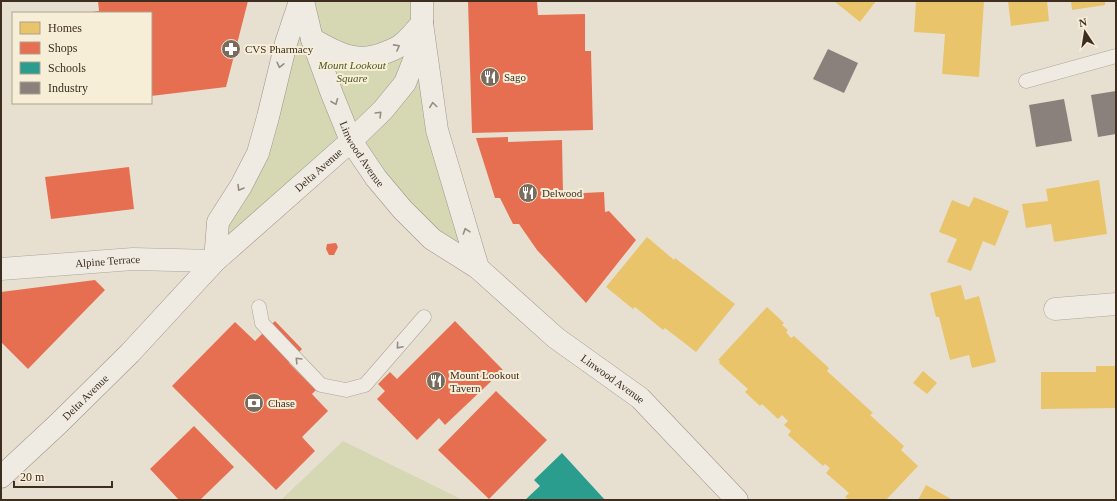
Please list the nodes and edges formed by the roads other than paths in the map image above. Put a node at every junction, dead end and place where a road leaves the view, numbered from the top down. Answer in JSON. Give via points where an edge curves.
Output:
{"nodes":[{"id":1,"x":300,"y":1,"type":"edge"},
{"id":2,"x":303,"y":1,"type":"edge"},
{"id":3,"x":422,"y":1,"type":"edge"},
{"id":4,"x":422,"y":23,"type":"junction"},
{"id":5,"x":312,"y":39,"type":"junction"},
{"id":6,"x":1116,"y":56,"type":"edge"},
{"id":7,"x":1026,"y":80,"type":"dead end"},
{"id":8,"x":351,"y":141,"type":"junction"},
{"id":9,"x":215,"y":261,"type":"junction"},
{"id":10,"x":478,"y":268,"type":"junction"},
{"id":11,"x":1,"y":269,"type":"edge"},
{"id":12,"x":1116,"y":304,"type":"edge"},
{"id":13,"x":259,"y":307,"type":"dead end"},
{"id":14,"x":1055,"y":308,"type":"dead end"},
{"id":15,"x":424,"y":317,"type":"dead end"},
{"id":16,"x":1,"y":477,"type":"edge"},
{"id":17,"x":737,"y":500,"type":"edge"}],
"edges":[{"from":1,"to":9,"type":"main road","one_way":true,"via":[[286,43],[258,153],[218,222]]},
{"from":2,"to":5,"type":"main road","name":"Linwood Avenue"},
{"from":3,"to":4,"type":"main road"},
{"from":5,"to":4,"type":"main road","one_way":true,"via":[[334,52],[364,58],[380,55],[401,46]]},
{"from":8,"to":4,"type":"main road","name":"Delta Avenue","one_way":true,"via":[[383,110],[404,83],[416,55]]},
{"from":10,"to":4,"type":"main road","one_way":true,"via":[[437,130]]},
{"from":5,"to":8,"type":"main road","name":"Linwood Avenue","one_way":true},
{"from":6,"to":7,"type":"lane"},
{"from":8,"to":9,"type":"main road","name":"Delta Avenue"},
{"from":8,"to":10,"type":"main road","name":"Linwood Avenue","via":[[376,178],[402,209],[432,239]]},
{"from":9,"to":11,"type":"main road","name":"Alpine Terrace","via":[[132,259]]},
{"from":9,"to":16,"type":"main road","name":"Delta Avenue","via":[[130,353]]},
{"from":10,"to":17,"type":"main road","name":"Linwood Avenue","via":[[556,338],[640,398]]},
{"from":12,"to":14,"type":"main road"},
{"from":15,"to":13,"type":"lane","one_way":true,"via":[[365,385],[346,390],[321,384],[262,323]]}]}
